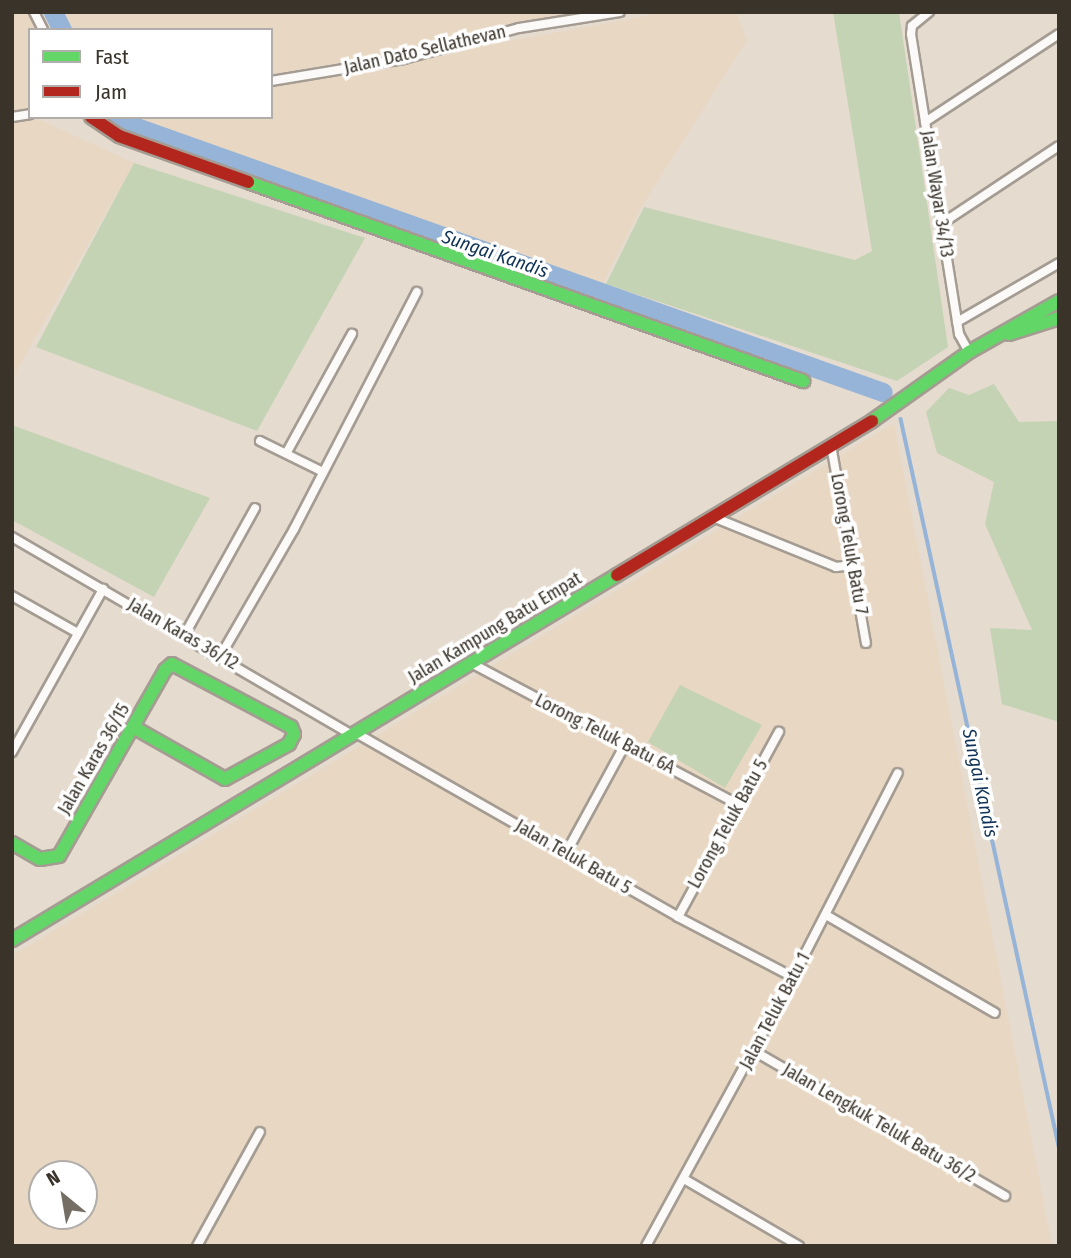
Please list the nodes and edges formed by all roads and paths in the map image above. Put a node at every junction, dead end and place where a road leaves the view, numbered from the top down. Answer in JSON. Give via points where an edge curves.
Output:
{"nodes":[{"id":1,"x":34,"y":12,"type":"edge"},
{"id":2,"x":620,"y":12,"type":"edge"},
{"id":3,"x":929,"y":12,"type":"edge"},
{"id":4,"x":42,"y":28,"type":"edge"},
{"id":5,"x":1059,"y":34,"type":"edge"},
{"id":6,"x":273,"y":81,"type":"edge"},
{"id":7,"x":94,"y":119,"type":"edge"},
{"id":8,"x":925,"y":122,"type":"junction"},
{"id":9,"x":1059,"y":146,"type":"edge"},
{"id":10,"x":941,"y":224,"type":"junction"},
{"id":11,"x":1059,"y":263,"type":"edge"},
{"id":12,"x":417,"y":292,"type":"dead end"},
{"id":13,"x":1059,"y":301,"type":"edge"},
{"id":14,"x":1059,"y":318,"type":"edge"},
{"id":15,"x":957,"y":322,"type":"junction"},
{"id":16,"x":352,"y":334,"type":"dead end"},
{"id":17,"x":991,"y":339,"type":"junction"},
{"id":18,"x":969,"y":352,"type":"junction"},
{"id":19,"x":803,"y":381,"type":"dead end"},
{"id":20,"x":260,"y":442,"type":"dead end"},
{"id":21,"x":831,"y":445,"type":"junction"},
{"id":22,"x":286,"y":452,"type":"junction"},
{"id":23,"x":321,"y":471,"type":"junction"},
{"id":24,"x":255,"y":508,"type":"dead end"},
{"id":25,"x":713,"y":517,"type":"junction"},
{"id":26,"x":12,"y":537,"type":"edge"},
{"id":27,"x":853,"y":565,"type":"junction"},
{"id":28,"x":103,"y":589,"type":"junction"},
{"id":29,"x":12,"y":596,"type":"edge"},
{"id":30,"x":78,"y":633,"type":"junction"},
{"id":31,"x":185,"y":634,"type":"junction"},
{"id":32,"x":866,"y":643,"type":"dead end"},
{"id":33,"x":221,"y":655,"type":"junction"},
{"id":34,"x":471,"y":663,"type":"junction"},
{"id":35,"x":133,"y":727,"type":"junction"},
{"id":36,"x":779,"y":732,"type":"dead end"},
{"id":37,"x":354,"y":734,"type":"junction"},
{"id":38,"x":626,"y":743,"type":"junction"},
{"id":39,"x":12,"y":752,"type":"edge"},
{"id":40,"x":898,"y":773,"type":"dead end"},
{"id":41,"x":739,"y":805,"type":"junction"},
{"id":42,"x":12,"y":843,"type":"edge"},
{"id":43,"x":566,"y":853,"type":"junction"},
{"id":44,"x":826,"y":915,"type":"junction"},
{"id":45,"x":678,"y":917,"type":"junction"},
{"id":46,"x":12,"y":940,"type":"edge"},
{"id":47,"x":793,"y":977,"type":"junction"},
{"id":48,"x":995,"y":1013,"type":"dead end"},
{"id":49,"x":754,"y":1051,"type":"junction"},
{"id":50,"x":260,"y":1132,"type":"dead end"},
{"id":51,"x":684,"y":1179,"type":"junction"},
{"id":52,"x":1005,"y":1196,"type":"dead end"},
{"id":53,"x":197,"y":1246,"type":"edge"},
{"id":54,"x":646,"y":1246,"type":"edge"},
{"id":55,"x":799,"y":1246,"type":"edge"}],
"edges":[{"from":1,"to":4,"type":"street"},
{"from":2,"to":6,"type":"street","name":"Jalan Dato Sellathevan","via":[[519,28],[404,59]]},
{"from":3,"to":8,"type":"street","name":"Jalan Wayar 34/13","via":[[912,26],[911,34]]},
{"from":5,"to":8,"type":"street"},
{"from":7,"to":19,"type":"street","via":[[119,136]]},
{"from":8,"to":10,"type":"street","name":"Jalan Wayar 34/13"},
{"from":9,"to":10,"type":"street"},
{"from":10,"to":15,"type":"street","name":"Jalan Wayar 34/13"},
{"from":11,"to":15,"type":"street"},
{"from":12,"to":23,"type":"street"},
{"from":13,"to":17,"type":"street","name":"Jalan Kampung Batu Empat"},
{"from":14,"to":17,"type":"street","name":"Jalan Kampung Batu Empat"},
{"from":15,"to":18,"type":"street","name":"Jalan Wayar 34/13"},
{"from":16,"to":22,"type":"street"},
{"from":17,"to":18,"type":"street","name":"Jalan Kampung Batu Empat"},
{"from":18,"to":21,"type":"street","name":"Jalan Kampung Batu Empat"},
{"from":20,"to":22,"type":"street"},
{"from":21,"to":25,"type":"street","name":"Jalan Kampung Batu Empat"},
{"from":21,"to":27,"type":"street","name":"Lorong Teluk Batu 7"},
{"from":22,"to":23,"type":"street"},
{"from":23,"to":33,"type":"street"},
{"from":24,"to":31,"type":"street"},
{"from":25,"to":27,"type":"street","via":[[836,567]]},
{"from":25,"to":34,"type":"street","name":"Jalan Kampung Batu Empat"},
{"from":26,"to":28,"type":"street","name":"Jalan Karas 36/12"},
{"from":27,"to":32,"type":"street","name":"Lorong Teluk Batu 7"},
{"from":28,"to":30,"type":"street"},
{"from":28,"to":31,"type":"street","name":"Jalan Karas 36/12"},
{"from":29,"to":30,"type":"street"},
{"from":30,"to":39,"type":"street"},
{"from":31,"to":33,"type":"street","name":"Jalan Karas 36/12"},
{"from":33,"to":37,"type":"street","name":"Jalan Karas 36/12"},
{"from":34,"to":37,"type":"street","name":"Jalan Kampung Batu Empat"},
{"from":34,"to":38,"type":"street","name":"Lorong Teluk Batu 6A"},
{"from":35,"to":35,"type":"street","name":"Jalan Karas 36/15","via":[[172,664],[292,727],[289,744],[225,779]]},
{"from":35,"to":42,"type":"street","name":"Jalan Karas 36/15","via":[[59,856],[40,859]]},
{"from":36,"to":41,"type":"street","name":"Lorong Teluk Batu 5"},
{"from":37,"to":43,"type":"street","name":"Jalan Teluk Batu 5"},
{"from":37,"to":46,"type":"street","name":"Jalan Kampung Batu Empat"},
{"from":38,"to":41,"type":"street","name":"Lorong Teluk Batu 6A"},
{"from":38,"to":43,"type":"street"},
{"from":40,"to":44,"type":"street","name":"Jalan Teluk Batu 1"},
{"from":41,"to":45,"type":"street","name":"Lorong Teluk Batu 5"},
{"from":43,"to":45,"type":"street","name":"Jalan Teluk Batu 5"},
{"from":44,"to":47,"type":"street","name":"Jalan Teluk Batu 1"},
{"from":44,"to":48,"type":"street"},
{"from":45,"to":47,"type":"street","name":"Jalan Teluk Batu 5"},
{"from":47,"to":49,"type":"street","name":"Jalan Teluk Batu 1"},
{"from":49,"to":51,"type":"street","name":"Jalan Teluk Batu 1"},
{"from":49,"to":52,"type":"street","name":"Jalan Lengkuk Teluk Batu 36/2"},
{"from":50,"to":53,"type":"street"},
{"from":51,"to":54,"type":"street","name":"Jalan Teluk Batu 1"},
{"from":51,"to":55,"type":"street"}]}
